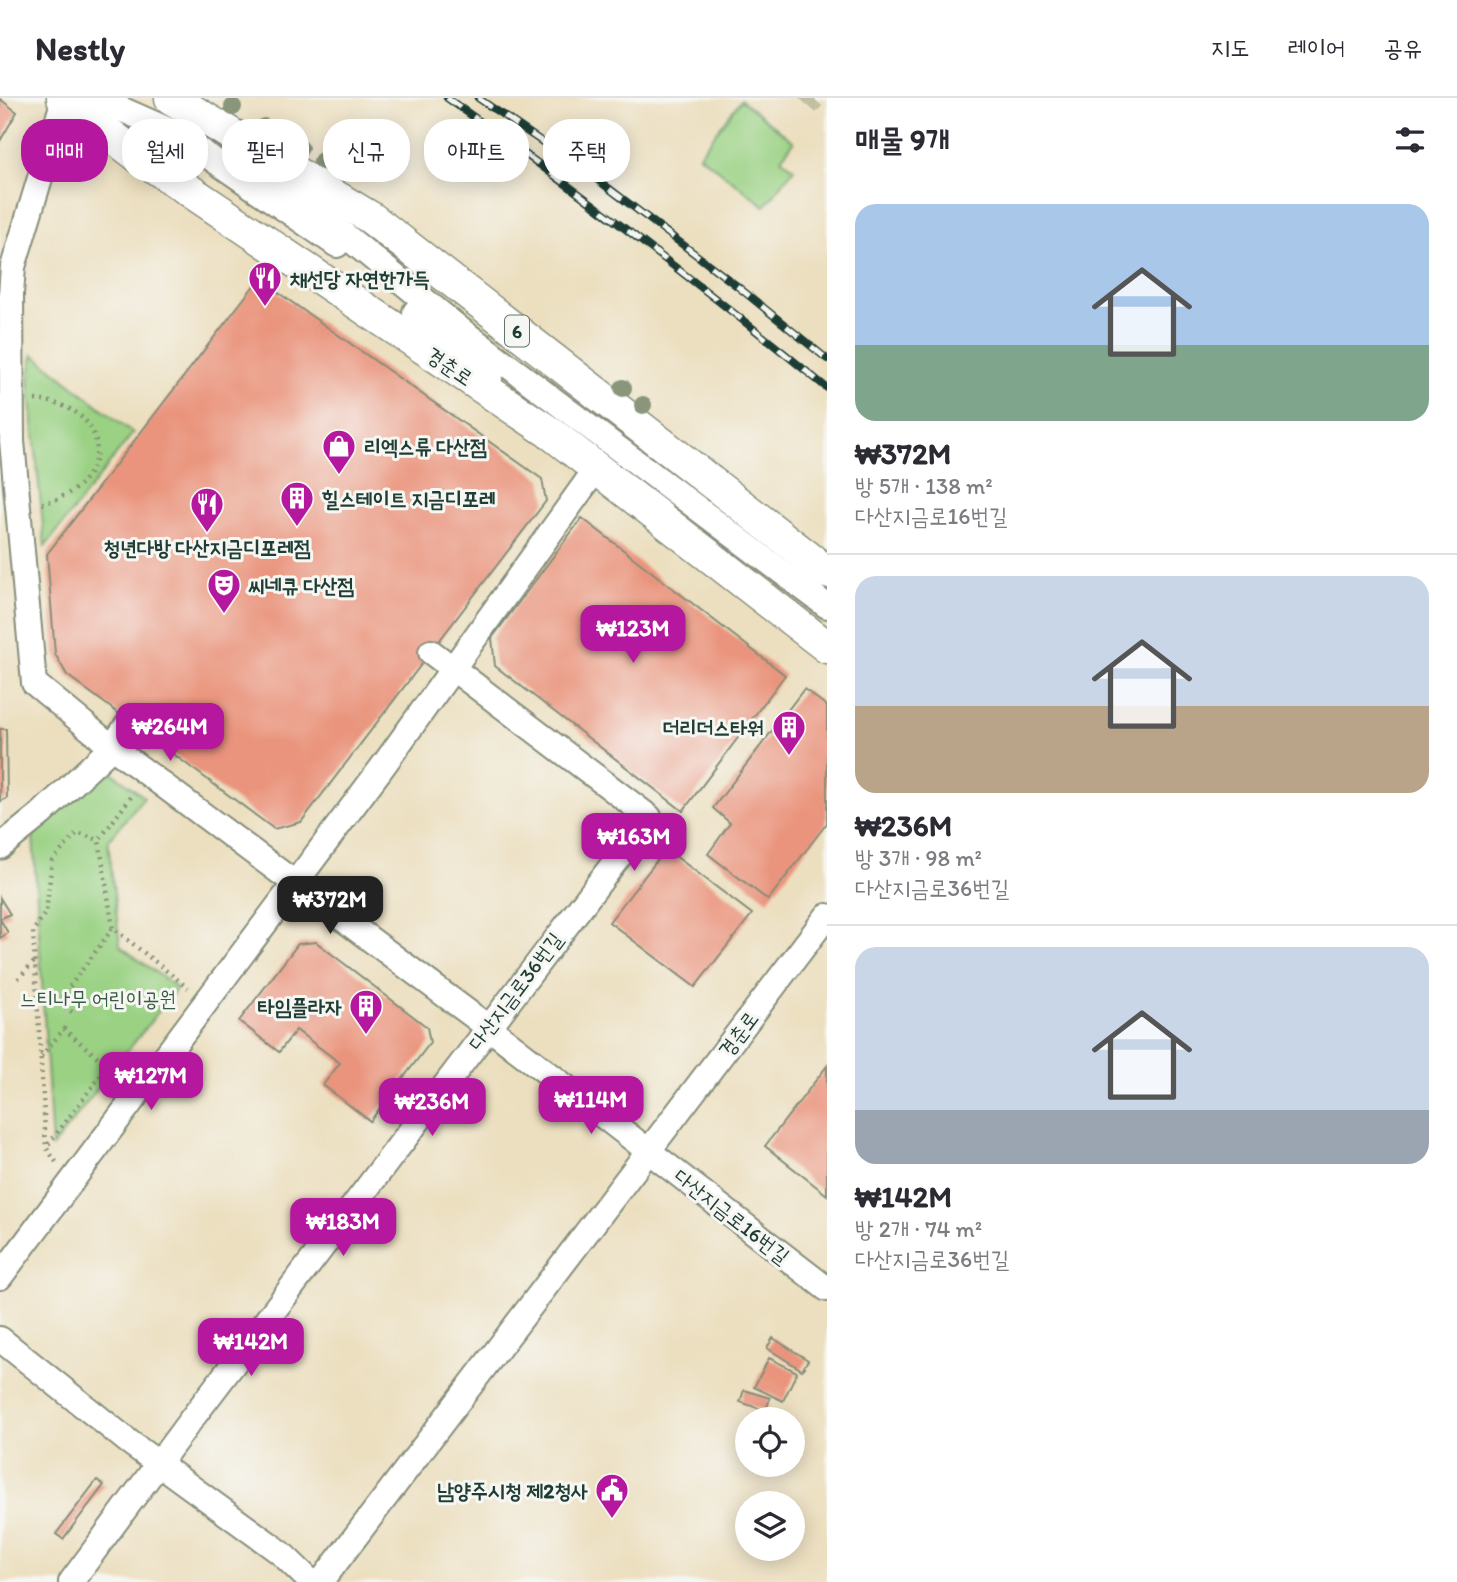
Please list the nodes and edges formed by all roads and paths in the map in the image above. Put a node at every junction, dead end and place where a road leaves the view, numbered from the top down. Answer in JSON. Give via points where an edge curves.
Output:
{"nodes":[{"id":1,"x":63,"y":98,"type":"edge"},
{"id":2,"x":96,"y":98,"type":"edge"},
{"id":3,"x":181,"y":105,"type":"edge"},
{"id":4,"x":30,"y":399,"type":"dead end"},
{"id":5,"x":552,"y":434,"type":"junction"},
{"id":6,"x":6,"y":447,"type":"edge"},
{"id":7,"x":596,"y":469,"type":"junction"},
{"id":8,"x":41,"y":504,"type":"dead end"},
{"id":9,"x":827,"y":572,"type":"edge"},
{"id":10,"x":827,"y":606,"type":"edge"},
{"id":11,"x":827,"y":647,"type":"edge"},
{"id":12,"x":431,"y":652,"type":"dead end"},
{"id":13,"x":453,"y":668,"type":"junction"},
{"id":14,"x":130,"y":721,"type":"dead end"},
{"id":15,"x":112,"y":747,"type":"junction"},
{"id":16,"x":131,"y":797,"type":"dead end"},
{"id":17,"x":99,"y":840,"type":"junction"},
{"id":18,"x":0,"y":847,"type":"edge"},
{"id":19,"x":295,"y":882,"type":"junction"},
{"id":20,"x":827,"y":916,"type":"edge"},
{"id":21,"x":113,"y":928,"type":"junction"},
{"id":22,"x":35,"y":961,"type":"junction"},
{"id":23,"x":18,"y":979,"type":"dead end"},
{"id":24,"x":188,"y":988,"type":"dead end"},
{"id":25,"x":72,"y":1012,"type":"dead end"},
{"id":26,"x":488,"y":1027,"type":"junction"},
{"id":27,"x":41,"y":1056,"type":"dead end"},
{"id":28,"x":47,"y":1147,"type":"junction"},
{"id":29,"x":649,"y":1152,"type":"junction"},
{"id":30,"x":56,"y":1162,"type":"dead end"},
{"id":31,"x":0,"y":1277,"type":"edge"},
{"id":32,"x":827,"y":1289,"type":"edge"},
{"id":33,"x":0,"y":1339,"type":"edge"},
{"id":34,"x":159,"y":1463,"type":"junction"},
{"id":35,"x":71,"y":1582,"type":"edge"},
{"id":36,"x":311,"y":1582,"type":"edge"},
{"id":37,"x":321,"y":1582,"type":"edge"}],
"edges":[{"from":1,"to":5,"type":"main road","name":"경춘로","via":[[138,156]]},
{"from":1,"to":6,"type":"street","name":"다산지금로16번길","via":[[13,267]]},
{"from":2,"to":5,"type":"street","via":[[173,132],[347,252]]},
{"from":3,"to":9,"type":"main road","number":"6","via":[[372,218]]},
{"from":3,"to":10,"type":"street","via":[[461,330]]},
{"from":4,"to":8,"type":"path","via":[[66,407],[92,429],[96,443],[89,476],[66,495]]},
{"from":5,"to":7,"type":"main road","name":"경춘로"},
{"from":6,"to":15,"type":"street","name":"다산지금로16번길","via":[[34,683]]},
{"from":7,"to":11,"type":"main road","name":"경춘로"},
{"from":7,"to":13,"type":"street"},
{"from":12,"to":13,"type":"street"},
{"from":13,"to":19,"type":"street"},
{"from":13,"to":26,"type":"street","name":"다산지금로36번길","via":[[649,817]]},
{"from":14,"to":15,"type":"street"},
{"from":15,"to":18,"type":"street"},
{"from":15,"to":19,"type":"street","name":"다산지금로16번길"},
{"from":16,"to":17,"type":"path"},
{"from":17,"to":21,"type":"path"},
{"from":17,"to":22,"type":"path","via":[[77,833],[52,861],[46,912],[33,931]]},
{"from":19,"to":26,"type":"street","name":"다산지금로16번길"},
{"from":19,"to":31,"type":"street"},
{"from":20,"to":29,"type":"street","name":"경춘로"},
{"from":21,"to":24,"type":"path"},
{"from":21,"to":25,"type":"path","via":[[59,1001]]},
{"from":22,"to":23,"type":"path"},
{"from":22,"to":28,"type":"path"},
{"from":26,"to":29,"type":"street","name":"다산지금로16번길"},
{"from":26,"to":34,"type":"street","name":"다산지금로36번길"},
{"from":27,"to":28,"type":"path","via":[[64,1029],[108,1066]]},
{"from":28,"to":30,"type":"path"},
{"from":29,"to":32,"type":"street","name":"다산지금로16번길"},
{"from":29,"to":37,"type":"street"},
{"from":33,"to":34,"type":"street"},
{"from":34,"to":35,"type":"street","name":"다산지금로36번길"},
{"from":34,"to":36,"type":"street","via":[[281,1553]]}]}
